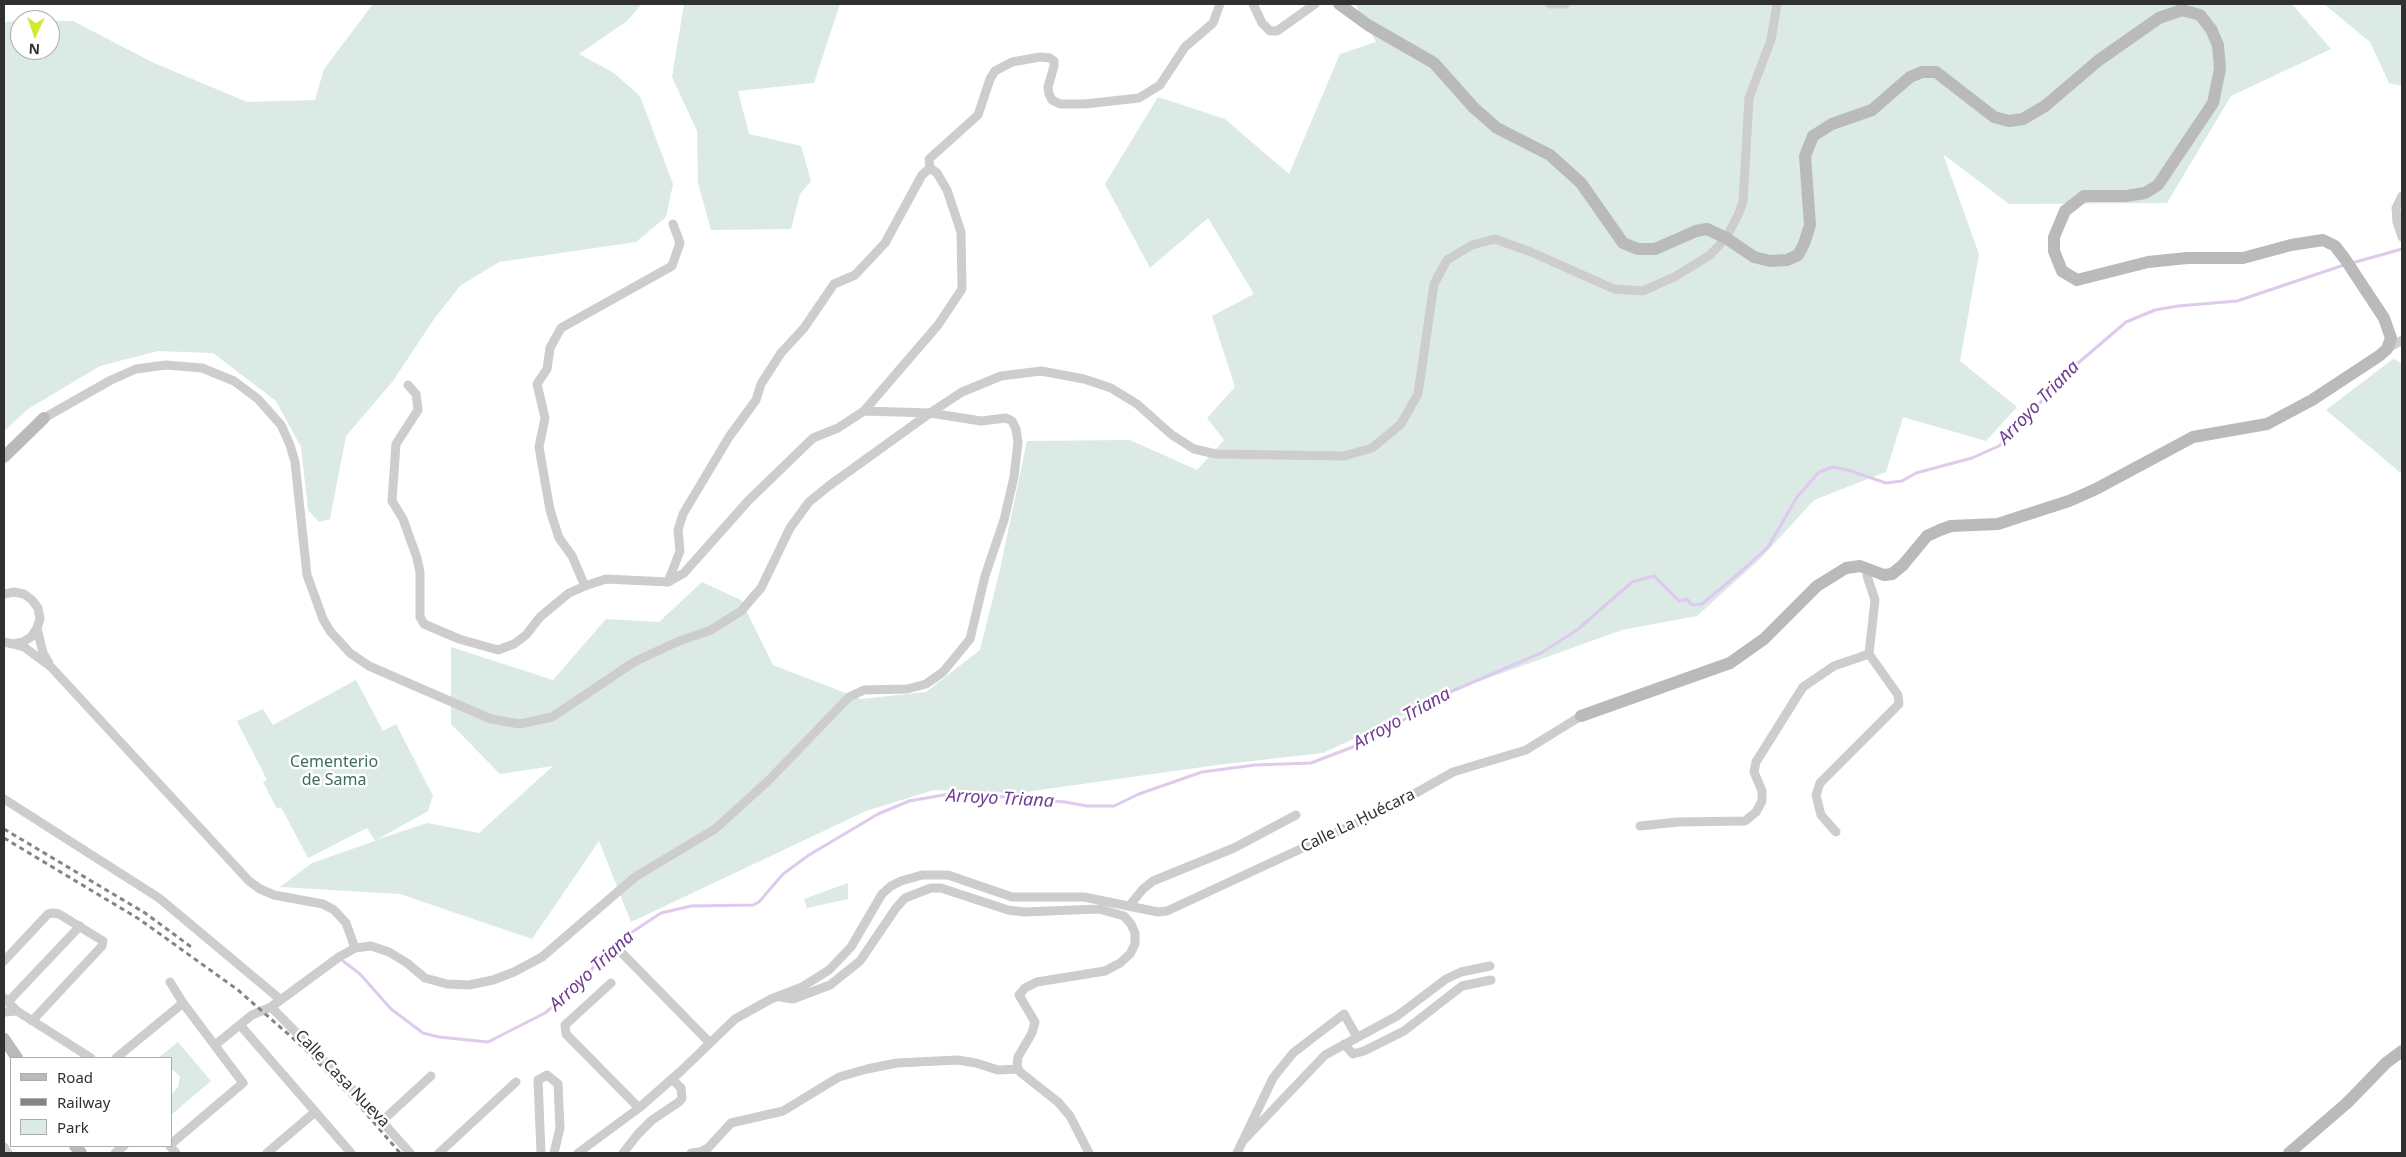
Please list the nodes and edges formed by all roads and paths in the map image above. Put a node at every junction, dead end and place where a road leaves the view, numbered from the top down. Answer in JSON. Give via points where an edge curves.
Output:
{"nodes":[{"id":1,"x":1220,"y":4,"type":"edge"},
{"id":2,"x":1253,"y":4,"type":"edge"},
{"id":3,"x":1315,"y":4,"type":"edge"},
{"id":4,"x":1340,"y":4,"type":"edge"},
{"id":5,"x":1550,"y":4,"type":"edge"},
{"id":6,"x":1566,"y":4,"type":"edge"},
{"id":7,"x":1777,"y":4,"type":"edge"},
{"id":8,"x":930,"y":168,"type":"junction"},
{"id":9,"x":2402,"y":196,"type":"edge"},
{"id":10,"x":673,"y":224,"type":"dead end"},
{"id":11,"x":2402,"y":237,"type":"edge"},
{"id":12,"x":1726,"y":238,"type":"junction"},
{"id":13,"x":2402,"y":340,"type":"edge"},
{"id":14,"x":2387,"y":349,"type":"junction"},
{"id":15,"x":408,"y":385,"type":"dead end"},
{"id":16,"x":864,"y":410,"type":"junction"},
{"id":17,"x":930,"y":413,"type":"junction"},
{"id":18,"x":44,"y":418,"type":"joint"},
{"id":19,"x":6,"y":454,"type":"edge"},
{"id":20,"x":1868,"y":569,"type":"junction"},
{"id":21,"x":668,"y":582,"type":"junction"},
{"id":22,"x":585,"y":586,"type":"junction"},
{"id":23,"x":4,"y":594,"type":"edge"},
{"id":24,"x":37,"y":628,"type":"junction"},
{"id":25,"x":8,"y":643,"type":"edge"},
{"id":26,"x":1869,"y":654,"type":"junction"},
{"id":27,"x":52,"y":667,"type":"junction"},
{"id":28,"x":1581,"y":716,"type":"joint"},
{"id":29,"x":4,"y":800,"type":"edge"},
{"id":30,"x":1296,"y":815,"type":"dead end"},
{"id":31,"x":1640,"y":826,"type":"dead end"},
{"id":32,"x":1836,"y":832,"type":"dead end"},
{"id":33,"x":1130,"y":905,"type":"junction"},
{"id":34,"x":80,"y":926,"type":"junction"},
{"id":35,"x":355,"y":948,"type":"junction"},
{"id":36,"x":620,"y":951,"type":"dead end"},
{"id":37,"x":4,"y":960,"type":"edge"},
{"id":38,"x":1490,"y":966,"type":"dead end"},
{"id":39,"x":1491,"y":980,"type":"dead end"},
{"id":40,"x":170,"y":982,"type":"dead end"},
{"id":41,"x":610,"y":983,"type":"dead end"},
{"id":42,"x":778,"y":996,"type":"junction"},
{"id":43,"x":6,"y":1000,"type":"edge"},
{"id":44,"x":281,"y":1000,"type":"junction"},
{"id":45,"x":183,"y":1004,"type":"junction"},
{"id":46,"x":271,"y":1007,"type":"junction"},
{"id":47,"x":17,"y":1011,"type":"junction"},
{"id":48,"x":4,"y":1012,"type":"edge"},
{"id":49,"x":32,"y":1021,"type":"junction"},
{"id":50,"x":240,"y":1025,"type":"junction"},
{"id":51,"x":1357,"y":1037,"type":"junction"},
{"id":52,"x":4,"y":1039,"type":"edge"},
{"id":53,"x":710,"y":1043,"type":"junction"},
{"id":54,"x":1344,"y":1044,"type":"junction"},
{"id":55,"x":215,"y":1045,"type":"junction"},
{"id":56,"x":2402,"y":1052,"type":"edge"},
{"id":57,"x":16,"y":1057,"type":"edge"},
{"id":58,"x":89,"y":1057,"type":"edge"},
{"id":59,"x":117,"y":1057,"type":"edge"},
{"id":60,"x":1018,"y":1069,"type":"junction"},
{"id":61,"x":431,"y":1076,"type":"dead end"},
{"id":62,"x":672,"y":1079,"type":"junction"},
{"id":63,"x":516,"y":1082,"type":"dead end"},
{"id":64,"x":639,"y":1108,"type":"junction"},
{"id":65,"x":315,"y":1112,"type":"junction"},
{"id":66,"x":382,"y":1121,"type":"junction"},
{"id":67,"x":1243,"y":1142,"type":"junction"},
{"id":68,"x":172,"y":1144,"type":"edge"},
{"id":69,"x":267,"y":1153,"type":"edge"},
{"id":70,"x":351,"y":1153,"type":"edge"},
{"id":71,"x":410,"y":1153,"type":"edge"},
{"id":72,"x":440,"y":1153,"type":"edge"},
{"id":73,"x":541,"y":1153,"type":"edge"},
{"id":74,"x":554,"y":1153,"type":"edge"},
{"id":75,"x":578,"y":1153,"type":"edge"},
{"id":76,"x":624,"y":1153,"type":"edge"},
{"id":77,"x":691,"y":1153,"type":"edge"},
{"id":78,"x":1089,"y":1153,"type":"edge"},
{"id":79,"x":1237,"y":1153,"type":"edge"},
{"id":80,"x":2289,"y":1153,"type":"edge"}],
"edges":[{"from":1,"to":8,"type":"street","via":[[1214,23],[1185,47],[1160,85],[1139,98],[1060,104],[1049,94],[1054,66],[1050,58],[1003,65],[990,79],[978,115],[929,158]]},
{"from":2,"to":3,"type":"street","via":[[1262,23],[1270,31],[1277,31]]},
{"from":4,"to":12,"type":"street","via":[[1368,25],[1434,63],[1474,108],[1497,128],[1550,155],[1581,183],[1623,243],[1638,249],[1655,248],[1706,229]]},
{"from":5,"to":6,"type":"street"},
{"from":7,"to":12,"type":"street","via":[[1771,40],[1749,98],[1743,202]]},
{"from":8,"to":16,"type":"street","via":[[947,190],[961,232],[962,289],[938,325]]},
{"from":8,"to":21,"type":"street","via":[[922,175],[878,253],[855,275],[834,284],[804,328],[776,360],[761,384],[756,400],[729,437],[683,514],[678,530],[680,551]]},
{"from":9,"to":11,"type":"street","via":[[2396,208]]},
{"from":10,"to":22,"type":"street","via":[[680,243],[672,266],[561,328],[550,348],[547,369],[537,384],[544,418],[539,447],[550,510],[559,538],[572,556]]},
{"from":12,"to":14,"type":"street","via":[[1754,256],[1770,261],[1787,260],[1798,255],[1810,225],[1805,156],[1813,136],[1832,124],[1872,110],[1910,78],[1922,72],[1936,72],[1994,117],[2009,121],[2023,119],[2045,106],[2099,60],[2159,18],[2182,10],[2200,15],[2218,44],[2220,69],[2213,103],[2158,185],[2145,193],[2126,196],[2084,196],[2065,211],[2054,237],[2062,271],[2077,280],[2148,262],[2243,258],[2323,240],[2335,246],[2384,318],[2391,338]]},
{"from":12,"to":17,"type":"street","via":[[1710,255],[1643,291],[1614,289],[1531,252],[1495,240],[1472,245],[1446,260],[1434,284],[1418,394],[1401,424],[1372,448],[1344,456],[1216,454],[1194,449],[1172,435],[1138,404],[1111,388],[1041,371],[1001,376],[962,392]]},
{"from":13,"to":14,"type":"street"},
{"from":14,"to":20,"type":"street","via":[[2312,400],[2267,424],[2193,437],[2096,490],[2069,501],[1998,524],[1940,530],[1927,536],[1892,574],[1884,575]]},
{"from":15,"to":22,"type":"street","via":[[416,394],[418,410],[396,444],[392,501],[403,519],[417,558],[420,617],[424,624],[489,649],[505,649],[526,635],[540,617],[569,593]]},
{"from":16,"to":17,"type":"street"},
{"from":16,"to":21,"type":"street","via":[[838,428],[814,438],[748,501],[684,572]]},
{"from":17,"to":18,"type":"street","via":[[809,502],[790,528],[761,588],[741,611],[711,630],[634,662],[552,717],[520,724],[491,719],[369,666],[350,653],[330,631],[307,575],[295,462],[290,445],[281,426],[258,399],[234,381],[202,368],[166,364],[136,369]]},
{"from":17,"to":35,"type":"street","via":[[981,421],[1006,418],[1016,429],[1018,442],[1004,520],[984,576],[970,639],[943,672],[926,684],[908,690],[864,690],[849,697],[768,781],[715,829],[635,877],[542,957],[514,972],[469,985],[447,984],[425,978],[389,952],[371,946]]},
{"from":18,"to":19,"type":"street"},
{"from":20,"to":26,"type":"street","via":[[1867,576],[1875,600]]},
{"from":20,"to":28,"type":"street","via":[[1860,566],[1846,568],[1817,586],[1764,639],[1730,664]]},
{"from":21,"to":22,"type":"street","via":[[606,579]]},
{"from":23,"to":24,"type":"street","via":[[24,594],[32,600],[40,619]]},
{"from":24,"to":25,"type":"street","via":[[23,642]]},
{"from":24,"to":27,"type":"street","via":[[43,653]]},
{"from":25,"to":27,"type":"street","via":[[24,647]]},
{"from":26,"to":31,"type":"street","via":[[1834,666],[1803,687],[1756,762],[1754,772],[1762,791],[1762,801],[1756,812],[1745,821]]},
{"from":26,"to":32,"type":"street","via":[[1898,694],[1899,704],[1820,783],[1816,795],[1821,815]]},
{"from":27,"to":35,"type":"street","via":[[249,881],[274,895],[323,904],[334,910],[346,923]]},
{"from":28,"to":33,"type":"street","name":"Calle La Ḥuécara","via":[[1526,750],[1453,772],[1394,806],[1178,906],[1158,912]]},
{"from":29,"to":44,"type":"street","via":[[159,898]]},
{"from":30,"to":33,"type":"street","name":"Calle La Ḥuécara","via":[[1234,848],[1153,881]]},
{"from":33,"to":42,"type":"street","name":"Calle La Ḥuécara","via":[[1084,897],[1012,896],[948,876],[922,875],[900,881],[882,894],[851,947],[828,970],[802,987]]},
{"from":34,"to":37,"type":"street","via":[[59,914],[48,914]]},
{"from":34,"to":43,"type":"street"},
{"from":34,"to":49,"type":"street","via":[[100,938],[102,946]]},
{"from":35,"to":44,"type":"street"},
{"from":36,"to":53,"type":"street"},
{"from":38,"to":51,"type":"street","via":[[1446,979],[1397,1016]]},
{"from":39,"to":54,"type":"street","via":[[1462,986],[1404,1031],[1364,1051],[1353,1054]]},
{"from":40,"to":45,"type":"street"},
{"from":41,"to":64,"type":"street","via":[[565,1025],[566,1034]]},
{"from":42,"to":53,"type":"street","name":"Calle La Ḥuécara","via":[[734,1019]]},
{"from":42,"to":60,"type":"street","via":[[793,999],[830,985],[860,961],[905,898],[931,888],[941,888],[1008,910],[1099,909],[1124,916],[1135,933],[1135,944],[1120,963],[1105,971],[1038,982],[1019,995],[1035,1022],[1018,1057]]},
{"from":43,"to":47,"type":"street"},
{"from":44,"to":46,"type":"street"},
{"from":45,"to":55,"type":"street"},
{"from":45,"to":59,"type":"street"},
{"from":46,"to":50,"type":"street","via":[[252,1015]]},
{"from":46,"to":66,"type":"street","name":"Calle Casa Nueva"},
{"from":47,"to":48,"type":"street"},
{"from":47,"to":49,"type":"street"},
{"from":49,"to":58,"type":"street"},
{"from":50,"to":55,"type":"street"},
{"from":50,"to":65,"type":"street"},
{"from":51,"to":54,"type":"street"},
{"from":51,"to":67,"type":"street","via":[[1344,1014],[1294,1053],[1274,1078]]},
{"from":52,"to":57,"type":"street"},
{"from":53,"to":62,"type":"street","name":"Calle La Ḥuécara"},
{"from":54,"to":67,"type":"street","via":[[1325,1054]]},
{"from":55,"to":68,"type":"street","via":[[243,1082]]},
{"from":56,"to":80,"type":"street"},
{"from":60,"to":77,"type":"street","via":[[998,1070],[957,1060],[897,1063],[866,1069],[839,1077],[783,1111],[731,1123],[704,1151]]},
{"from":60,"to":78,"type":"street","via":[[1070,1116]]},
{"from":61,"to":66,"type":"street"},
{"from":62,"to":64,"type":"street","name":"Calle La Ḥuécara"},
{"from":62,"to":76,"type":"street","via":[[681,1088],[682,1098],[652,1120]]},
{"from":63,"to":72,"type":"street"},
{"from":64,"to":75,"type":"street","name":"Calle La Ḥuécara"},
{"from":65,"to":69,"type":"street"},
{"from":65,"to":70,"type":"street"},
{"from":66,"to":71,"type":"street","name":"Calle Casa Nueva"},
{"from":67,"to":79,"type":"street"},
{"from":73,"to":74,"type":"street","via":[[538,1080],[547,1075],[558,1084],[560,1128]]}]}
